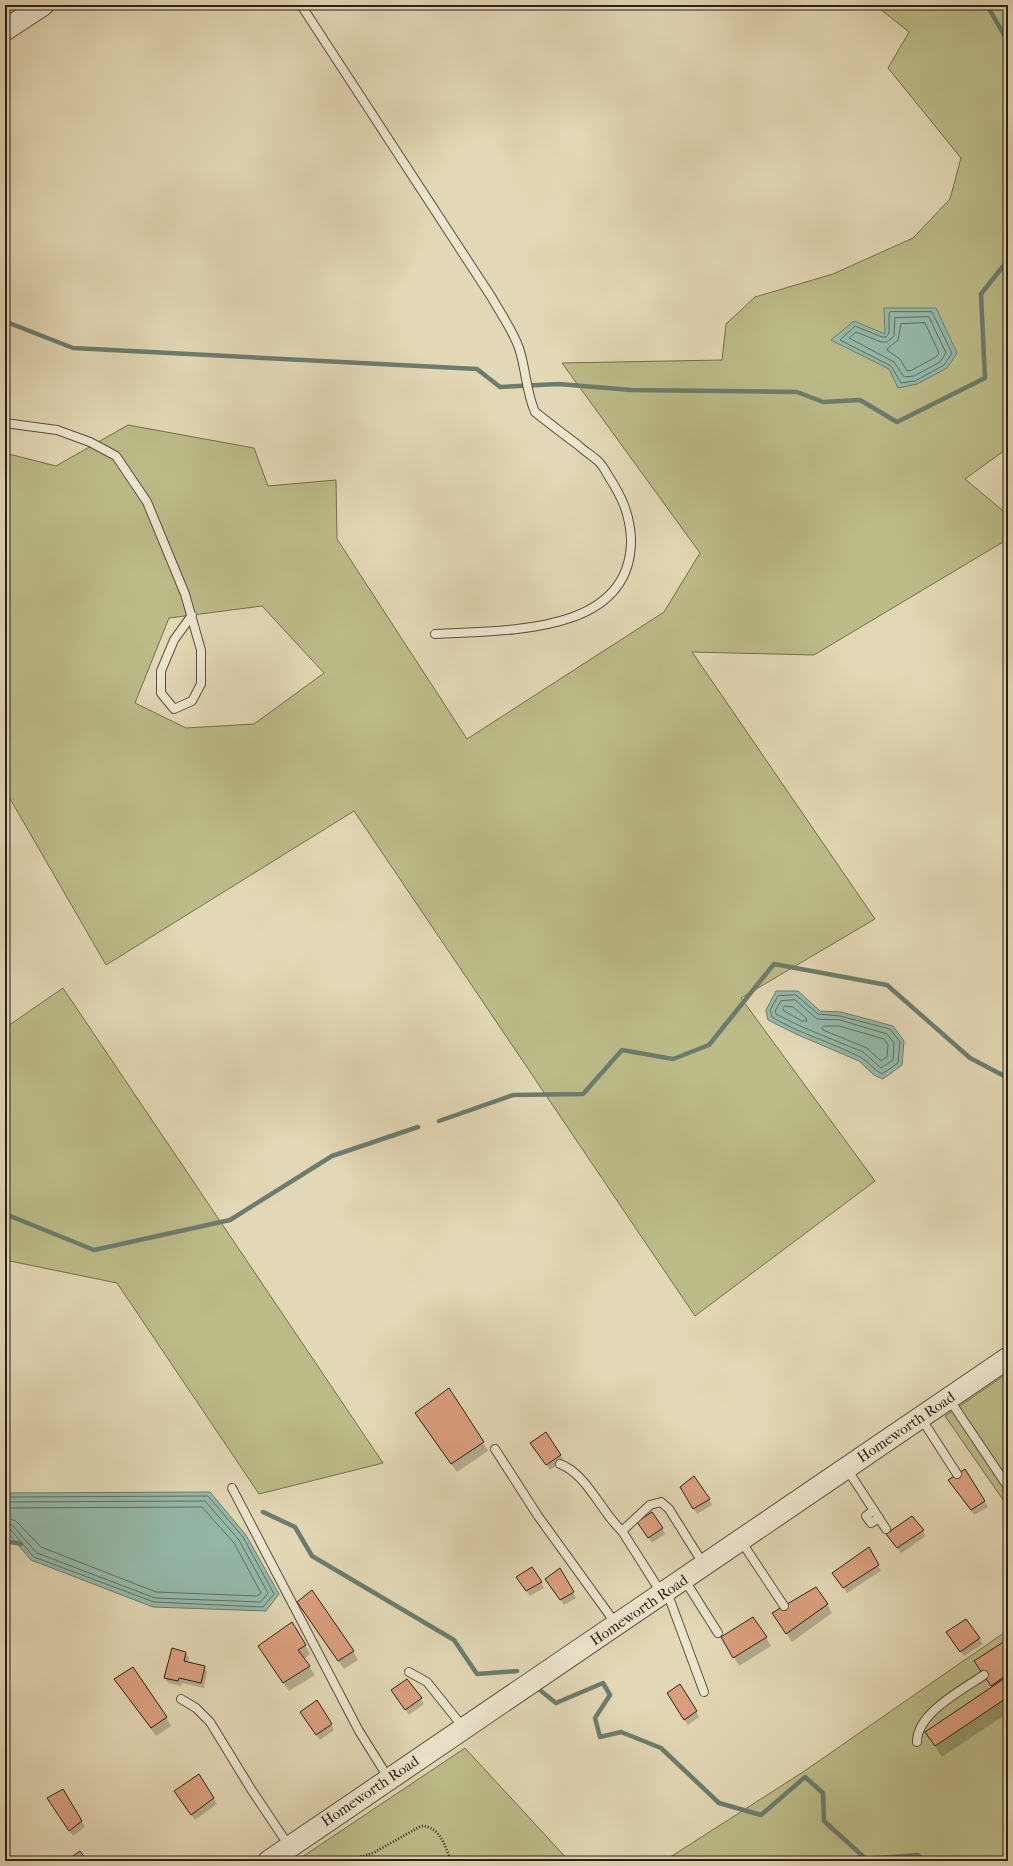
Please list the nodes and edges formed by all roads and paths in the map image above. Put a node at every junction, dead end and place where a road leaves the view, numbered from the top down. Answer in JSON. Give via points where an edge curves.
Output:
{"nodes":[{"id":1,"x":43,"y":5,"type":"edge"},
{"id":2,"x":301,"y":5,"type":"edge"},
{"id":3,"x":5,"y":30,"type":"edge"},
{"id":4,"x":5,"y":423,"type":"edge"},
{"id":5,"x":192,"y":615,"type":"junction"},
{"id":6,"x":435,"y":634,"type":"dead end"},
{"id":7,"x":1008,"y":1358,"type":"edge"},
{"id":8,"x":949,"y":1398,"type":"junction"},
{"id":9,"x":920,"y":1418,"type":"junction"},
{"id":10,"x":495,"y":1449,"type":"dead end"},
{"id":11,"x":560,"y":1464,"type":"dead end"},
{"id":12,"x":846,"y":1468,"type":"junction"},
{"id":13,"x":957,"y":1474,"type":"dead end"},
{"id":14,"x":1008,"y":1487,"type":"edge"},
{"id":15,"x":232,"y":1488,"type":"dead end"},
{"id":16,"x":886,"y":1528,"type":"dead end"},
{"id":17,"x":622,"y":1531,"type":"junction"},
{"id":18,"x":741,"y":1541,"type":"junction"},
{"id":19,"x":705,"y":1565,"type":"junction"},
{"id":20,"x":684,"y":1579,"type":"junction"},
{"id":21,"x":664,"y":1593,"type":"junction"},
{"id":22,"x":784,"y":1606,"type":"dead end"},
{"id":23,"x":617,"y":1625,"type":"junction"},
{"id":24,"x":718,"y":1633,"type":"dead end"},
{"id":25,"x":409,"y":1672,"type":"dead end"},
{"id":26,"x":984,"y":1675,"type":"dead end"},
{"id":27,"x":704,"y":1692,"type":"dead end"},
{"id":28,"x":181,"y":1699,"type":"dead end"},
{"id":29,"x":464,"y":1728,"type":"junction"},
{"id":30,"x":917,"y":1742,"type":"dead end"},
{"id":31,"x":389,"y":1779,"type":"junction"},
{"id":32,"x":289,"y":1846,"type":"junction"},
{"id":33,"x":269,"y":1861,"type":"edge"},
{"id":34,"x":346,"y":1861,"type":"edge"},
{"id":35,"x":451,"y":1861,"type":"edge"}],
"edges":[{"from":1,"to":3,"type":"street"},
{"from":2,"to":6,"type":"lane","via":[[492,298],[519,347],[530,402],[535,412],[599,462],[620,495],[631,522],[631,554],[624,576],[615,590],[590,610],[573,618],[519,629]]},
{"from":4,"to":5,"type":"lane","via":[[57,430],[90,442],[116,456],[147,502],[166,544]]},
{"from":5,"to":5,"type":"lane","via":[[201,650],[201,684],[192,701],[174,709],[161,693],[161,671],[174,640]]},
{"from":7,"to":8,"type":"street","name":"Homeworth Road"},
{"from":8,"to":9,"type":"street","name":"Homeworth Road"},
{"from":8,"to":14,"type":"lane"},
{"from":9,"to":12,"type":"street","name":"Homeworth Road"},
{"from":9,"to":13,"type":"lane"},
{"from":10,"to":23,"type":"lane","via":[[538,1516]]},
{"from":11,"to":17,"type":"lane","via":[[569,1467],[584,1481],[612,1522]]},
{"from":12,"to":16,"type":"lane"},
{"from":12,"to":18,"type":"street","name":"Homeworth Road"},
{"from":15,"to":31,"type":"lane","via":[[359,1731]]},
{"from":17,"to":19,"type":"lane","via":[[650,1505],[661,1502],[669,1509]]},
{"from":17,"to":21,"type":"lane"},
{"from":18,"to":19,"type":"street","name":"Homeworth Road"},
{"from":18,"to":22,"type":"lane"},
{"from":19,"to":20,"type":"street","name":"Homeworth Road"},
{"from":20,"to":21,"type":"street","name":"Homeworth Road"},
{"from":20,"to":24,"type":"lane"},
{"from":21,"to":23,"type":"street","name":"Homeworth Road"},
{"from":21,"to":27,"type":"lane"},
{"from":23,"to":29,"type":"street","name":"Homeworth Road"},
{"from":25,"to":29,"type":"lane","via":[[427,1682]]},
{"from":26,"to":30,"type":"lane","via":[[929,1716],[920,1726]]},
{"from":28,"to":32,"type":"lane","via":[[196,1708],[210,1722]]},
{"from":29,"to":31,"type":"street","name":"Homeworth Road"},
{"from":31,"to":32,"type":"street","name":"Homeworth Road"},
{"from":32,"to":33,"type":"street","name":"Homeworth Road"},
{"from":34,"to":35,"type":"path","via":[[373,1853],[421,1826],[426,1826],[437,1832]]}]}
